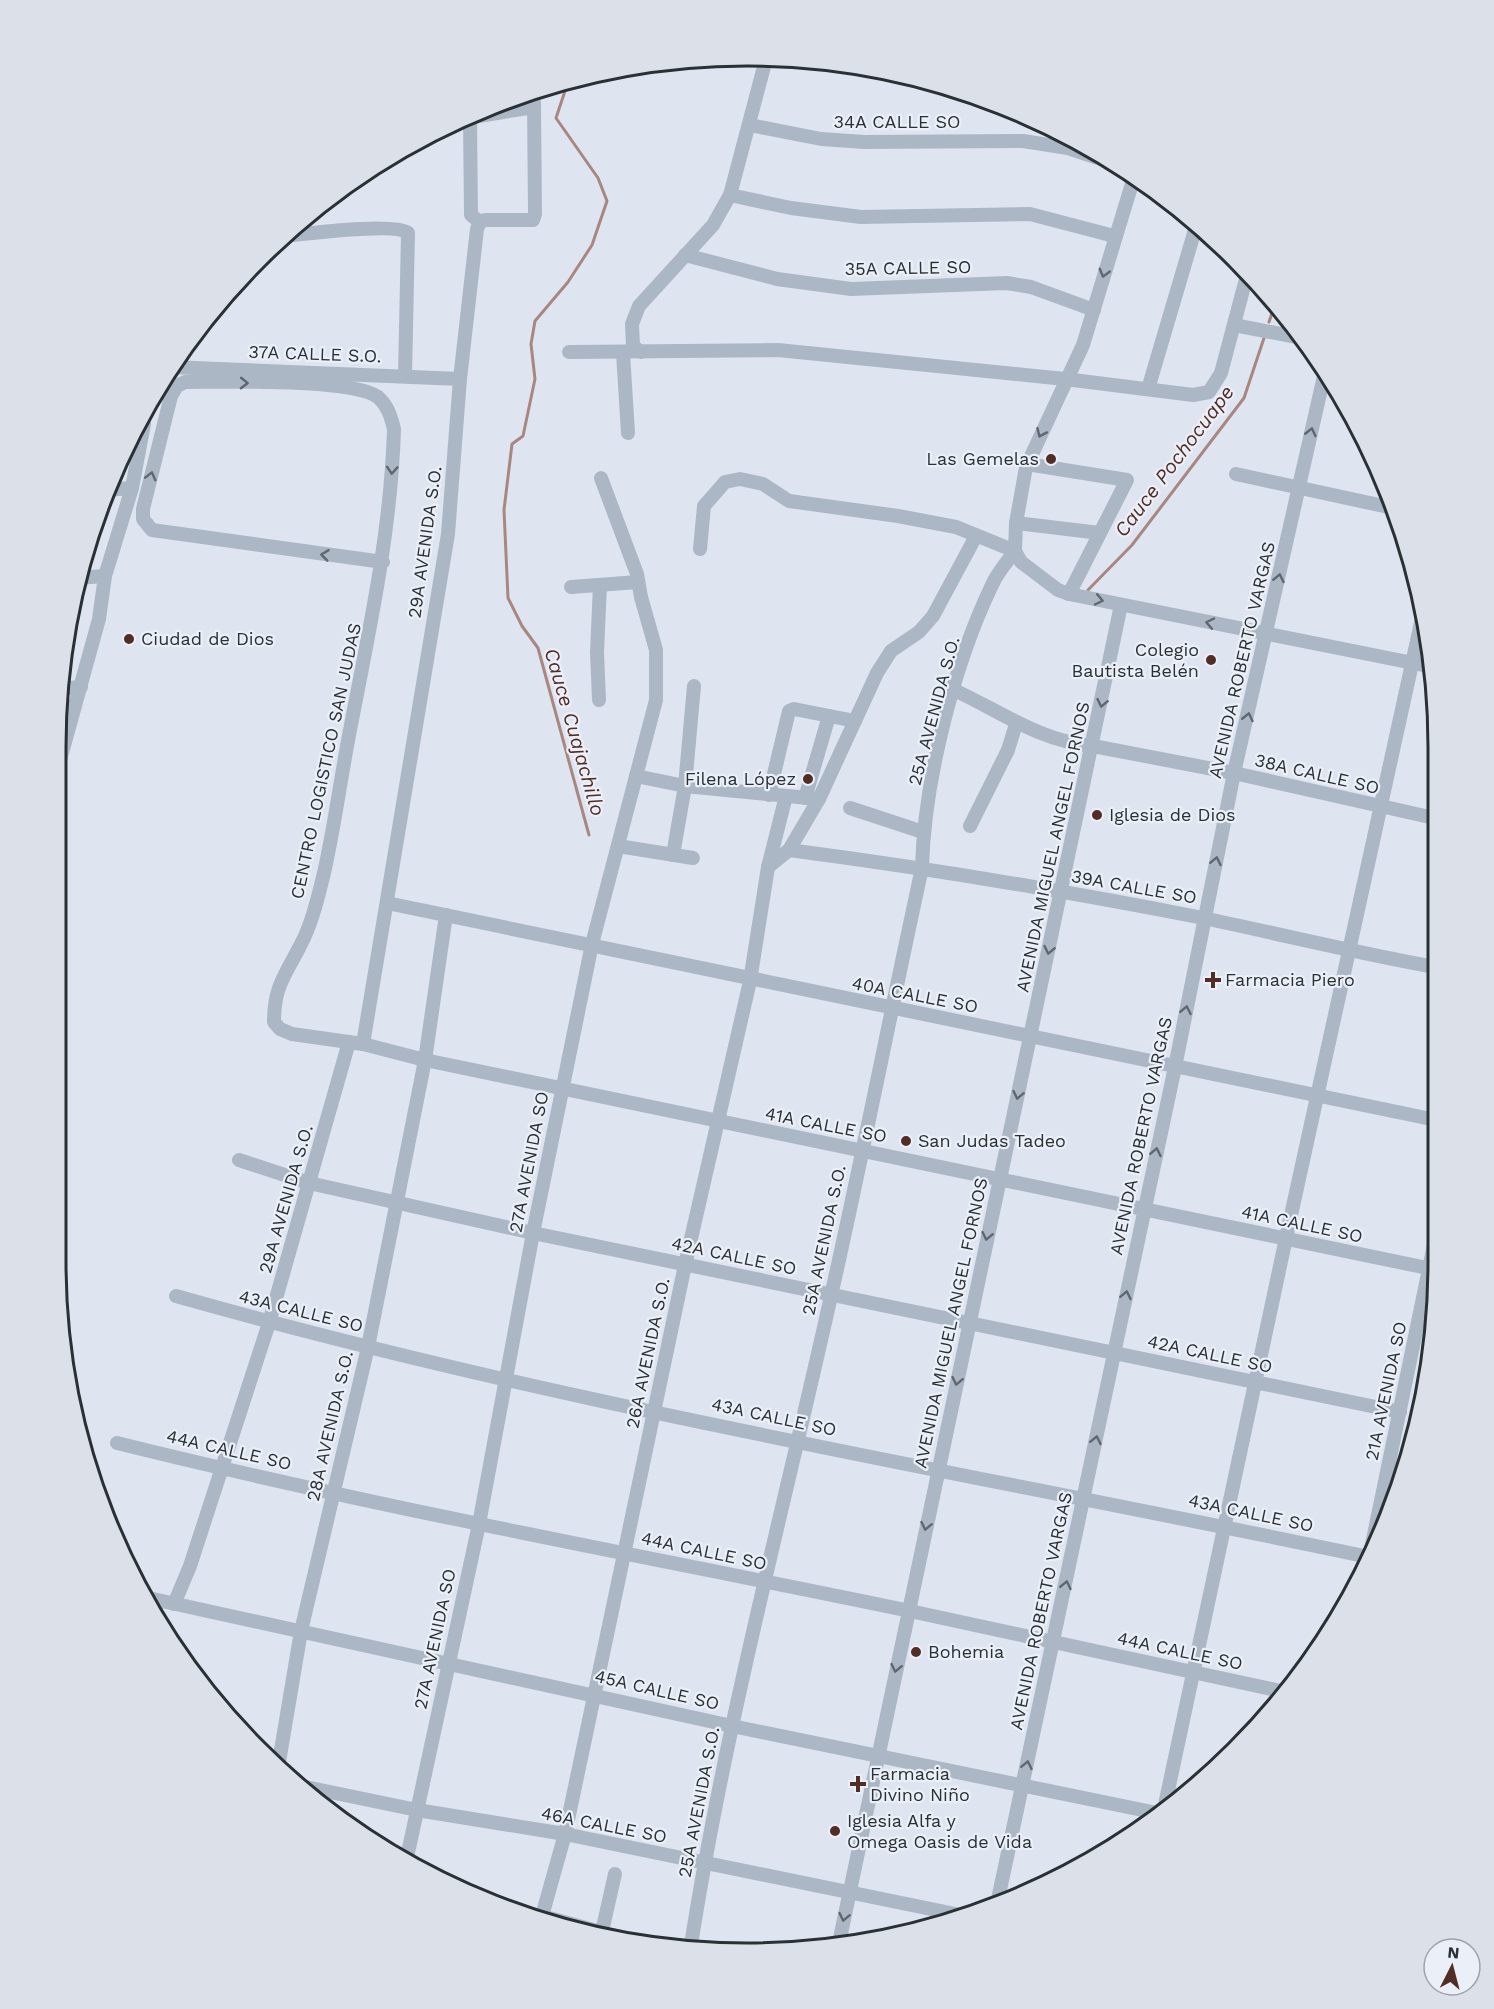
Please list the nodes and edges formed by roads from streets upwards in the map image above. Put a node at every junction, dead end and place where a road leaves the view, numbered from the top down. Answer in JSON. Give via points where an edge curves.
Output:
{"nodes":[{"id":1,"x":764,"y":66,"type":"edge"},
{"id":2,"x":532,"y":100,"type":"edge"},
{"id":3,"x":750,"y":125,"type":"junction"},
{"id":4,"x":466,"y":127,"type":"edge"},
{"id":5,"x":1076,"y":151,"type":"edge"},
{"id":6,"x":1131,"y":185,"type":"edge"},
{"id":7,"x":730,"y":195,"type":"junction"},
{"id":8,"x":480,"y":222,"type":"junction"},
{"id":9,"x":1194,"y":233,"type":"edge"},
{"id":10,"x":298,"y":235,"type":"edge"},
{"id":11,"x":1114,"y":236,"type":"junction"},
{"id":12,"x":685,"y":255,"type":"junction"},
{"id":13,"x":1245,"y":283,"type":"edge"},
{"id":14,"x":1094,"y":310,"type":"junction"},
{"id":15,"x":1234,"y":325,"type":"junction"},
{"id":16,"x":1290,"y":336,"type":"edge"},
{"id":17,"x":569,"y":352,"type":"dead end"},
{"id":18,"x":624,"y":352,"type":"junction"},
{"id":19,"x":642,"y":352,"type":"junction"},
{"id":20,"x":182,"y":367,"type":"edge"},
{"id":21,"x":405,"y":376,"type":"junction"},
{"id":22,"x":460,"y":379,"type":"junction"},
{"id":23,"x":1065,"y":379,"type":"junction"},
{"id":24,"x":1322,"y":383,"type":"edge"},
{"id":25,"x":1148,"y":389,"type":"junction"},
{"id":26,"x":628,"y":433,"type":"dead end"},
{"id":27,"x":142,"y":435,"type":"edge"},
{"id":28,"x":1027,"y":464,"type":"junction"},
{"id":29,"x":1236,"y":474,"type":"dead end"},
{"id":30,"x":601,"y":478,"type":"dead end"},
{"id":31,"x":132,"y":488,"type":"junction"},
{"id":32,"x":1298,"y":488,"type":"junction"},
{"id":33,"x":117,"y":489,"type":"edge"},
{"id":34,"x":1384,"y":506,"type":"edge"},
{"id":35,"x":1016,"y":522,"type":"junction"},
{"id":36,"x":1100,"y":533,"type":"junction"},
{"id":37,"x":976,"y":536,"type":"junction"},
{"id":38,"x":700,"y":549,"type":"dead end"},
{"id":39,"x":1015,"y":551,"type":"junction"},
{"id":40,"x":383,"y":562,"type":"junction"},
{"id":41,"x":105,"y":576,"type":"junction"},
{"id":42,"x":87,"y":578,"type":"edge"},
{"id":43,"x":638,"y":582,"type":"junction"},
{"id":44,"x":600,"y":585,"type":"junction"},
{"id":45,"x":571,"y":587,"type":"dead end"},
{"id":46,"x":1069,"y":594,"type":"junction"},
{"id":47,"x":1121,"y":605,"type":"junction"},
{"id":48,"x":1267,"y":635,"type":"junction"},
{"id":49,"x":1418,"y":636,"type":"edge"},
{"id":50,"x":1413,"y":663,"type":"junction"},
{"id":51,"x":1423,"y":665,"type":"edge"},
{"id":52,"x":694,"y":686,"type":"dead end"},
{"id":53,"x":81,"y":687,"type":"junction"},
{"id":54,"x":69,"y":688,"type":"edge"},
{"id":55,"x":954,"y":690,"type":"junction"},
{"id":56,"x":599,"y":700,"type":"dead end"},
{"id":57,"x":829,"y":716,"type":"junction"},
{"id":58,"x":855,"y":721,"type":"junction"},
{"id":59,"x":1016,"y":724,"type":"junction"},
{"id":60,"x":66,"y":739,"type":"edge"},
{"id":61,"x":1093,"y":746,"type":"junction"},
{"id":62,"x":1234,"y":773,"type":"junction"},
{"id":63,"x":636,"y":776,"type":"junction"},
{"id":64,"x":685,"y":786,"type":"junction"},
{"id":65,"x":770,"y":795,"type":"junction"},
{"id":66,"x":786,"y":796,"type":"junction"},
{"id":67,"x":805,"y":798,"type":"junction"},
{"id":68,"x":819,"y":799,"type":"junction"},
{"id":69,"x":850,"y":807,"type":"dead end"},
{"id":70,"x":1383,"y":807,"type":"junction"},
{"id":71,"x":1428,"y":818,"type":"edge"},
{"id":72,"x":970,"y":826,"type":"dead end"},
{"id":73,"x":923,"y":832,"type":"junction"},
{"id":74,"x":618,"y":846,"type":"junction"},
{"id":75,"x":789,"y":849,"type":"junction"},
{"id":76,"x":673,"y":855,"type":"junction"},
{"id":77,"x":693,"y":858,"type":"dead end"},
{"id":78,"x":768,"y":867,"type":"junction"},
{"id":79,"x":922,"y":868,"type":"junction"},
{"id":80,"x":1062,"y":893,"type":"junction"},
{"id":81,"x":387,"y":903,"type":"junction"},
{"id":82,"x":446,"y":915,"type":"junction"},
{"id":83,"x":1204,"y":918,"type":"junction"},
{"id":84,"x":592,"y":944,"type":"junction"},
{"id":85,"x":1349,"y":952,"type":"junction"},
{"id":86,"x":1428,"y":966,"type":"edge"},
{"id":87,"x":750,"y":981,"type":"junction"},
{"id":88,"x":891,"y":1009,"type":"junction"},
{"id":89,"x":280,"y":1029,"type":"joint"},
{"id":90,"x":1030,"y":1038,"type":"junction"},
{"id":91,"x":356,"y":1043,"type":"junction"},
{"id":92,"x":425,"y":1060,"type":"junction"},
{"id":93,"x":1175,"y":1067,"type":"junction"},
{"id":94,"x":561,"y":1088,"type":"junction"},
{"id":95,"x":1318,"y":1096,"type":"junction"},
{"id":96,"x":1428,"y":1118,"type":"edge"},
{"id":97,"x":718,"y":1121,"type":"junction"},
{"id":98,"x":861,"y":1150,"type":"junction"},
{"id":99,"x":239,"y":1160,"type":"dead end"},
{"id":100,"x":999,"y":1179,"type":"junction"},
{"id":101,"x":309,"y":1183,"type":"junction"},
{"id":102,"x":396,"y":1201,"type":"junction"},
{"id":103,"x":1144,"y":1209,"type":"junction"},
{"id":104,"x":533,"y":1233,"type":"junction"},
{"id":105,"x":1286,"y":1238,"type":"junction"},
{"id":106,"x":685,"y":1265,"type":"junction"},
{"id":107,"x":1428,"y":1269,"type":"edge"},
{"id":108,"x":831,"y":1295,"type":"junction"},
{"id":109,"x":1427,"y":1295,"type":"edge"},
{"id":110,"x":176,"y":1296,"type":"dead end"},
{"id":111,"x":269,"y":1323,"type":"junction"},
{"id":112,"x":969,"y":1324,"type":"junction"},
{"id":113,"x":368,"y":1347,"type":"junction"},
{"id":114,"x":1114,"y":1353,"type":"junction"},
{"id":115,"x":507,"y":1380,"type":"junction"},
{"id":116,"x":1255,"y":1381,"type":"junction"},
{"id":117,"x":654,"y":1410,"type":"junction"},
{"id":118,"x":1400,"y":1412,"type":"junction"},
{"id":119,"x":796,"y":1440,"type":"junction"},
{"id":120,"x":117,"y":1443,"type":"dead end"},
{"id":121,"x":221,"y":1468,"type":"junction"},
{"id":122,"x":938,"y":1469,"type":"junction"},
{"id":123,"x":333,"y":1491,"type":"junction"},
{"id":124,"x":1084,"y":1498,"type":"junction"},
{"id":125,"x":1378,"y":1519,"type":"edge"},
{"id":126,"x":479,"y":1524,"type":"junction"},
{"id":127,"x":1224,"y":1526,"type":"junction"},
{"id":128,"x":1362,"y":1553,"type":"edge"},
{"id":129,"x":625,"y":1554,"type":"junction"},
{"id":130,"x":766,"y":1582,"type":"junction"},
{"id":131,"x":158,"y":1601,"type":"edge"},
{"id":132,"x":174,"y":1604,"type":"junction"},
{"id":133,"x":909,"y":1611,"type":"junction"},
{"id":134,"x":301,"y":1631,"type":"junction"},
{"id":135,"x":1053,"y":1642,"type":"junction"},
{"id":136,"x":447,"y":1663,"type":"junction"},
{"id":137,"x":1193,"y":1673,"type":"junction"},
{"id":138,"x":1276,"y":1690,"type":"edge"},
{"id":139,"x":594,"y":1694,"type":"junction"},
{"id":140,"x":732,"y":1726,"type":"junction"},
{"id":141,"x":878,"y":1756,"type":"junction"},
{"id":142,"x":280,"y":1757,"type":"edge"},
{"id":143,"x":1022,"y":1787,"type":"junction"},
{"id":144,"x":316,"y":1789,"type":"edge"},
{"id":145,"x":1165,"y":1799,"type":"edge"},
{"id":146,"x":417,"y":1810,"type":"junction"},
{"id":147,"x":1149,"y":1811,"type":"edge"},
{"id":148,"x":565,"y":1834,"type":"junction"},
{"id":149,"x":408,"y":1853,"type":"edge"},
{"id":150,"x":704,"y":1862,"type":"junction"},
{"id":151,"x":615,"y":1875,"type":"dead end"},
{"id":152,"x":850,"y":1891,"type":"junction"},
{"id":153,"x":999,"y":1894,"type":"edge"},
{"id":154,"x":543,"y":1912,"type":"edge"},
{"id":155,"x":948,"y":1912,"type":"edge"},
{"id":156,"x":603,"y":1927,"type":"edge"},
{"id":157,"x":840,"y":1936,"type":"edge"},
{"id":158,"x":692,"y":1941,"type":"edge"}],
"edges":[{"from":1,"to":3,"type":"street"},
{"from":2,"to":8,"type":"street","via":[[533,220]]},
{"from":3,"to":5,"type":"street","name":"34A CALLE SO","via":[[821,139],[1023,141]]},
{"from":3,"to":7,"type":"street"},
{"from":4,"to":8,"type":"street","via":[[471,215]]},
{"from":6,"to":11,"type":"street"},
{"from":7,"to":11,"type":"street","via":[[861,217],[1030,213]]},
{"from":7,"to":12,"type":"street","via":[[713,225]]},
{"from":8,"to":22,"type":"street","name":"29A AVENIDA S.O."},
{"from":9,"to":25,"type":"street"},
{"from":10,"to":21,"type":"street","via":[[374,229],[408,233]]},
{"from":11,"to":14,"type":"street","one_way":true},
{"from":12,"to":14,"type":"street","name":"35A CALLE SO","via":[[777,279],[851,289],[1007,283],[1031,287]]},
{"from":12,"to":19,"type":"street","via":[[639,306],[632,324],[632,339],[633,346]]},
{"from":13,"to":15,"type":"street"},
{"from":14,"to":23,"type":"street","via":[[1083,345]]},
{"from":15,"to":16,"type":"street"},
{"from":15,"to":25,"type":"street","via":[[1221,373],[1209,392],[1193,396]]},
{"from":17,"to":18,"type":"street"},
{"from":18,"to":19,"type":"street"},
{"from":18,"to":26,"type":"street"},
{"from":19,"to":23,"type":"street","via":[[778,350]]},
{"from":20,"to":21,"type":"street","name":"37A CALLE S.O."},
{"from":21,"to":22,"type":"street","name":"37A CALLE S.O."},
{"from":22,"to":81,"type":"street","name":"29A AVENIDA S.O.","via":[[448,534]]},
{"from":23,"to":25,"type":"street"},
{"from":23,"to":28,"type":"street","one_way":true},
{"from":32,"to":24,"type":"street","name":"AVENIDA ROBERTO VARGAS","one_way":true},
{"from":27,"to":31,"type":"street"},
{"from":28,"to":35,"type":"street"},
{"from":28,"to":36,"type":"street","via":[[1127,480]]},
{"from":29,"to":32,"type":"street"},
{"from":30,"to":43,"type":"street","name":"27A AVENIDA SO"},
{"from":31,"to":33,"type":"street"},
{"from":31,"to":41,"type":"street"},
{"from":32,"to":34,"type":"street"},
{"from":48,"to":32,"type":"street","name":"AVENIDA ROBERTO VARGAS","one_way":true},
{"from":35,"to":36,"type":"street"},
{"from":35,"to":39,"type":"street"},
{"from":36,"to":46,"type":"street"},
{"from":37,"to":38,"type":"street","via":[[956,527],[898,516],[789,501],[763,484],[740,479],[725,482],[704,506]]},
{"from":37,"to":39,"type":"street"},
{"from":37,"to":58,"type":"street","via":[[933,616],[919,632],[891,651],[877,672]]},
{"from":39,"to":46,"type":"street","via":[[1022,562]]},
{"from":39,"to":55,"type":"street","name":"25A AVENIDA S.O.","via":[[993,583],[977,619]]},
{"from":40,"to":40,"type":"street","name":"CENTRO LOGISTICO SAN JUDAS","one_way":true,"via":[[152,530],[143,519],[143,509],[171,396],[177,386],[185,382],[344,387],[378,398],[390,412],[394,429]]},
{"from":40,"to":89,"type":"street","name":"CENTRO LOGISTICO SAN JUDAS","via":[[324,874],[312,918],[275,997],[274,1022]]},
{"from":41,"to":42,"type":"street"},
{"from":41,"to":53,"type":"street","via":[[99,619]]},
{"from":43,"to":44,"type":"street"},
{"from":43,"to":63,"type":"street","name":"27A AVENIDA SO","via":[[656,650],[656,700]]},
{"from":44,"to":45,"type":"street"},
{"from":44,"to":56,"type":"street"},
{"from":46,"to":47,"type":"street","one_way":true},
{"from":48,"to":47,"type":"street","one_way":true},
{"from":47,"to":61,"type":"street","name":"AVENIDA MIGUEL ANGEL FORNOS","one_way":true},
{"from":48,"to":50,"type":"street"},
{"from":62,"to":48,"type":"street","name":"AVENIDA ROBERTO VARGAS","one_way":true},
{"from":49,"to":50,"type":"street"},
{"from":50,"to":51,"type":"street"},
{"from":50,"to":70,"type":"street"},
{"from":52,"to":64,"type":"street"},
{"from":53,"to":54,"type":"street"},
{"from":53,"to":60,"type":"street"},
{"from":55,"to":59,"type":"street","name":"38A CALLE SO"},
{"from":55,"to":73,"type":"street","name":"25A AVENIDA S.O.","via":[[937,753]]},
{"from":57,"to":58,"type":"street"},
{"from":57,"to":65,"type":"street","via":[[789,711]]},
{"from":57,"to":67,"type":"street"},
{"from":58,"to":68,"type":"street"},
{"from":59,"to":61,"type":"street","name":"38A CALLE SO","via":[[1070,744]]},
{"from":59,"to":72,"type":"street","via":[[1008,750]]},
{"from":61,"to":62,"type":"street","name":"38A CALLE SO"},
{"from":61,"to":80,"type":"street","name":"AVENIDA MIGUEL ANGEL FORNOS"},
{"from":62,"to":70,"type":"street","name":"38A CALLE SO"},
{"from":83,"to":62,"type":"street","name":"AVENIDA ROBERTO VARGAS","one_way":true},
{"from":63,"to":64,"type":"street"},
{"from":63,"to":74,"type":"street","name":"27A AVENIDA SO"},
{"from":64,"to":65,"type":"street"},
{"from":64,"to":76,"type":"street"},
{"from":65,"to":66,"type":"street"},
{"from":66,"to":67,"type":"street"},
{"from":66,"to":78,"type":"street","name":"26A AVENIDA S.O."},
{"from":67,"to":68,"type":"street"},
{"from":68,"to":75,"type":"street"},
{"from":69,"to":73,"type":"street"},
{"from":70,"to":71,"type":"street","name":"38A CALLE SO"},
{"from":70,"to":85,"type":"street"},
{"from":73,"to":79,"type":"street","name":"25A AVENIDA S.O."},
{"from":74,"to":76,"type":"street"},
{"from":74,"to":84,"type":"street","name":"27A AVENIDA SO"},
{"from":75,"to":78,"type":"street"},
{"from":75,"to":79,"type":"street","name":"39A CALLE SO"},
{"from":76,"to":77,"type":"street"},
{"from":78,"to":87,"type":"street","name":"26A AVENIDA S.O."},
{"from":79,"to":80,"type":"street","name":"39A CALLE SO"},
{"from":79,"to":88,"type":"street","name":"25A AVENIDA S.O."},
{"from":80,"to":83,"type":"street","name":"39A CALLE SO"},
{"from":80,"to":90,"type":"street","name":"AVENIDA MIGUEL ANGEL FORNOS","one_way":true},
{"from":81,"to":82,"type":"street","name":"40A CALLE SO"},
{"from":81,"to":91,"type":"street","name":"29A AVENIDA S.O."},
{"from":82,"to":84,"type":"street","name":"40A CALLE SO"},
{"from":82,"to":92,"type":"street","name":"28A AVENIDA S.O."},
{"from":83,"to":85,"type":"street","name":"39A CALLE SO"},
{"from":93,"to":83,"type":"street","name":"AVENIDA ROBERTO VARGAS","one_way":true},
{"from":84,"to":87,"type":"street","name":"40A CALLE SO"},
{"from":84,"to":94,"type":"street","name":"27A AVENIDA SO"},
{"from":85,"to":86,"type":"street","name":"39A CALLE SO"},
{"from":85,"to":95,"type":"street"},
{"from":87,"to":88,"type":"street","name":"40A CALLE SO"},
{"from":87,"to":97,"type":"street","name":"26A AVENIDA S.O."},
{"from":88,"to":90,"type":"street","name":"40A CALLE SO"},
{"from":88,"to":98,"type":"street","name":"25A AVENIDA S.O."},
{"from":89,"to":91,"type":"street","name":"41A CALLE SO"},
{"from":90,"to":93,"type":"street","name":"40A CALLE SO"},
{"from":90,"to":100,"type":"street","name":"AVENIDA MIGUEL ANGEL FORNOS","one_way":true},
{"from":91,"to":92,"type":"street","name":"41A CALLE SO"},
{"from":91,"to":101,"type":"street","name":"29A AVENIDA S.O."},
{"from":92,"to":94,"type":"street","name":"41A CALLE SO"},
{"from":92,"to":102,"type":"street","name":"28A AVENIDA S.O."},
{"from":93,"to":95,"type":"street","name":"40A CALLE SO"},
{"from":103,"to":93,"type":"street","name":"AVENIDA ROBERTO VARGAS","one_way":true},
{"from":94,"to":97,"type":"street","name":"41A CALLE SO"},
{"from":94,"to":104,"type":"street","name":"27A AVENIDA SO"},
{"from":95,"to":96,"type":"street","name":"40A CALLE SO"},
{"from":95,"to":105,"type":"street"},
{"from":97,"to":98,"type":"street","name":"41A CALLE SO"},
{"from":97,"to":106,"type":"street","name":"26A AVENIDA S.O."},
{"from":98,"to":100,"type":"street","name":"41A CALLE SO"},
{"from":98,"to":108,"type":"street","name":"25A AVENIDA S.O."},
{"from":99,"to":101,"type":"street","name":"42A CALLE SO"},
{"from":100,"to":103,"type":"street","name":"41A CALLE SO"},
{"from":100,"to":112,"type":"street","name":"AVENIDA MIGUEL ANGEL FORNOS","one_way":true},
{"from":101,"to":102,"type":"street","name":"42A CALLE SO"},
{"from":101,"to":111,"type":"street","name":"29A AVENIDA S.O."},
{"from":102,"to":104,"type":"street","name":"42A CALLE SO"},
{"from":102,"to":113,"type":"street","name":"28A AVENIDA S.O."},
{"from":103,"to":105,"type":"street","name":"41A CALLE SO"},
{"from":114,"to":103,"type":"street","name":"AVENIDA ROBERTO VARGAS","one_way":true},
{"from":104,"to":106,"type":"street","name":"42A CALLE SO"},
{"from":104,"to":115,"type":"street","name":"27A AVENIDA SO"},
{"from":105,"to":107,"type":"street","name":"41A CALLE SO"},
{"from":105,"to":116,"type":"street"},
{"from":106,"to":108,"type":"street","name":"42A CALLE SO"},
{"from":106,"to":117,"type":"street","name":"26A AVENIDA S.O."},
{"from":108,"to":112,"type":"street","name":"42A CALLE SO"},
{"from":108,"to":119,"type":"street","name":"25A AVENIDA S.O."},
{"from":109,"to":118,"type":"street","name":"21A AVENIDA SO"},
{"from":110,"to":111,"type":"street","name":"43A CALLE SO"},
{"from":111,"to":113,"type":"street","name":"43A CALLE SO"},
{"from":111,"to":121,"type":"street","name":"29A AVENIDA S.O."},
{"from":112,"to":114,"type":"street","name":"42A CALLE SO"},
{"from":112,"to":122,"type":"street","name":"AVENIDA MIGUEL ANGEL FORNOS","one_way":true},
{"from":113,"to":115,"type":"street","name":"43A CALLE SO"},
{"from":113,"to":123,"type":"street","name":"28A AVENIDA S.O."},
{"from":114,"to":116,"type":"street","name":"42A CALLE SO"},
{"from":124,"to":114,"type":"street","name":"AVENIDA ROBERTO VARGAS","one_way":true},
{"from":115,"to":117,"type":"street","name":"43A CALLE SO"},
{"from":115,"to":126,"type":"street","name":"27A AVENIDA SO"},
{"from":116,"to":118,"type":"street","name":"42A CALLE SO"},
{"from":116,"to":127,"type":"street"},
{"from":117,"to":119,"type":"street","name":"43A CALLE SO"},
{"from":117,"to":129,"type":"street","name":"26A AVENIDA S.O."},
{"from":118,"to":125,"type":"street","name":"21A AVENIDA SO"},
{"from":119,"to":122,"type":"street","name":"43A CALLE SO"},
{"from":119,"to":130,"type":"street","name":"25A AVENIDA S.O."},
{"from":120,"to":121,"type":"street","name":"44A CALLE SO"},
{"from":121,"to":123,"type":"street","name":"44A CALLE SO"},
{"from":121,"to":132,"type":"street","name":"29A AVENIDA S.O."},
{"from":122,"to":124,"type":"street","name":"43A CALLE SO"},
{"from":122,"to":133,"type":"street","name":"AVENIDA MIGUEL ANGEL FORNOS","one_way":true},
{"from":123,"to":126,"type":"street","name":"44A CALLE SO"},
{"from":123,"to":134,"type":"street","name":"28A AVENIDA S.O."},
{"from":124,"to":127,"type":"street","name":"43A CALLE SO"},
{"from":135,"to":124,"type":"street","name":"AVENIDA ROBERTO VARGAS","one_way":true},
{"from":126,"to":129,"type":"street","name":"44A CALLE SO"},
{"from":126,"to":136,"type":"street","name":"27A AVENIDA SO"},
{"from":127,"to":128,"type":"street","name":"43A CALLE SO"},
{"from":127,"to":137,"type":"street"},
{"from":129,"to":130,"type":"street","name":"44A CALLE SO"},
{"from":129,"to":139,"type":"street","name":"26A AVENIDA S.O."},
{"from":130,"to":133,"type":"street","name":"44A CALLE SO"},
{"from":130,"to":140,"type":"street","name":"25A AVENIDA S.O."},
{"from":131,"to":132,"type":"street","name":"45A CALLE SO"},
{"from":132,"to":134,"type":"street","name":"45A CALLE SO"},
{"from":133,"to":135,"type":"street","name":"44A CALLE SO"},
{"from":133,"to":141,"type":"street","name":"AVENIDA MIGUEL ANGEL FORNOS","one_way":true},
{"from":134,"to":136,"type":"street","name":"45A CALLE SO"},
{"from":134,"to":142,"type":"street","name":"28A AVENIDA S.O."},
{"from":135,"to":137,"type":"street","name":"44A CALLE SO"},
{"from":143,"to":135,"type":"street","name":"AVENIDA ROBERTO VARGAS","one_way":true},
{"from":136,"to":139,"type":"street","name":"45A CALLE SO"},
{"from":136,"to":146,"type":"street","name":"27A AVENIDA SO"},
{"from":137,"to":138,"type":"street","name":"44A CALLE SO"},
{"from":137,"to":145,"type":"street"},
{"from":139,"to":140,"type":"street","name":"45A CALLE SO"},
{"from":139,"to":148,"type":"street","name":"26A AVENIDA S.O."},
{"from":140,"to":141,"type":"street","name":"45A CALLE SO"},
{"from":140,"to":150,"type":"street","name":"25A AVENIDA S.O."},
{"from":141,"to":143,"type":"street","name":"45A CALLE SO"},
{"from":141,"to":152,"type":"street","name":"AVENIDA MIGUEL ANGEL FORNOS"},
{"from":143,"to":147,"type":"street","name":"45A CALLE SO"},
{"from":143,"to":153,"type":"street","name":"AVENIDA ROBERTO VARGAS"},
{"from":144,"to":146,"type":"street","name":"46A CALLE SO"},
{"from":146,"to":148,"type":"street","name":"46A CALLE SO"},
{"from":146,"to":149,"type":"street","name":"27A AVENIDA SO"},
{"from":148,"to":150,"type":"street","name":"46A CALLE SO"},
{"from":148,"to":154,"type":"street","name":"26A AVENIDA S.O."},
{"from":150,"to":152,"type":"street","name":"46A CALLE SO"},
{"from":150,"to":158,"type":"street","name":"25A AVENIDA S.O."},
{"from":151,"to":156,"type":"street"},
{"from":152,"to":155,"type":"street","name":"46A CALLE SO"},
{"from":152,"to":157,"type":"street","name":"AVENIDA MIGUEL ANGEL FORNOS","one_way":true}]}
